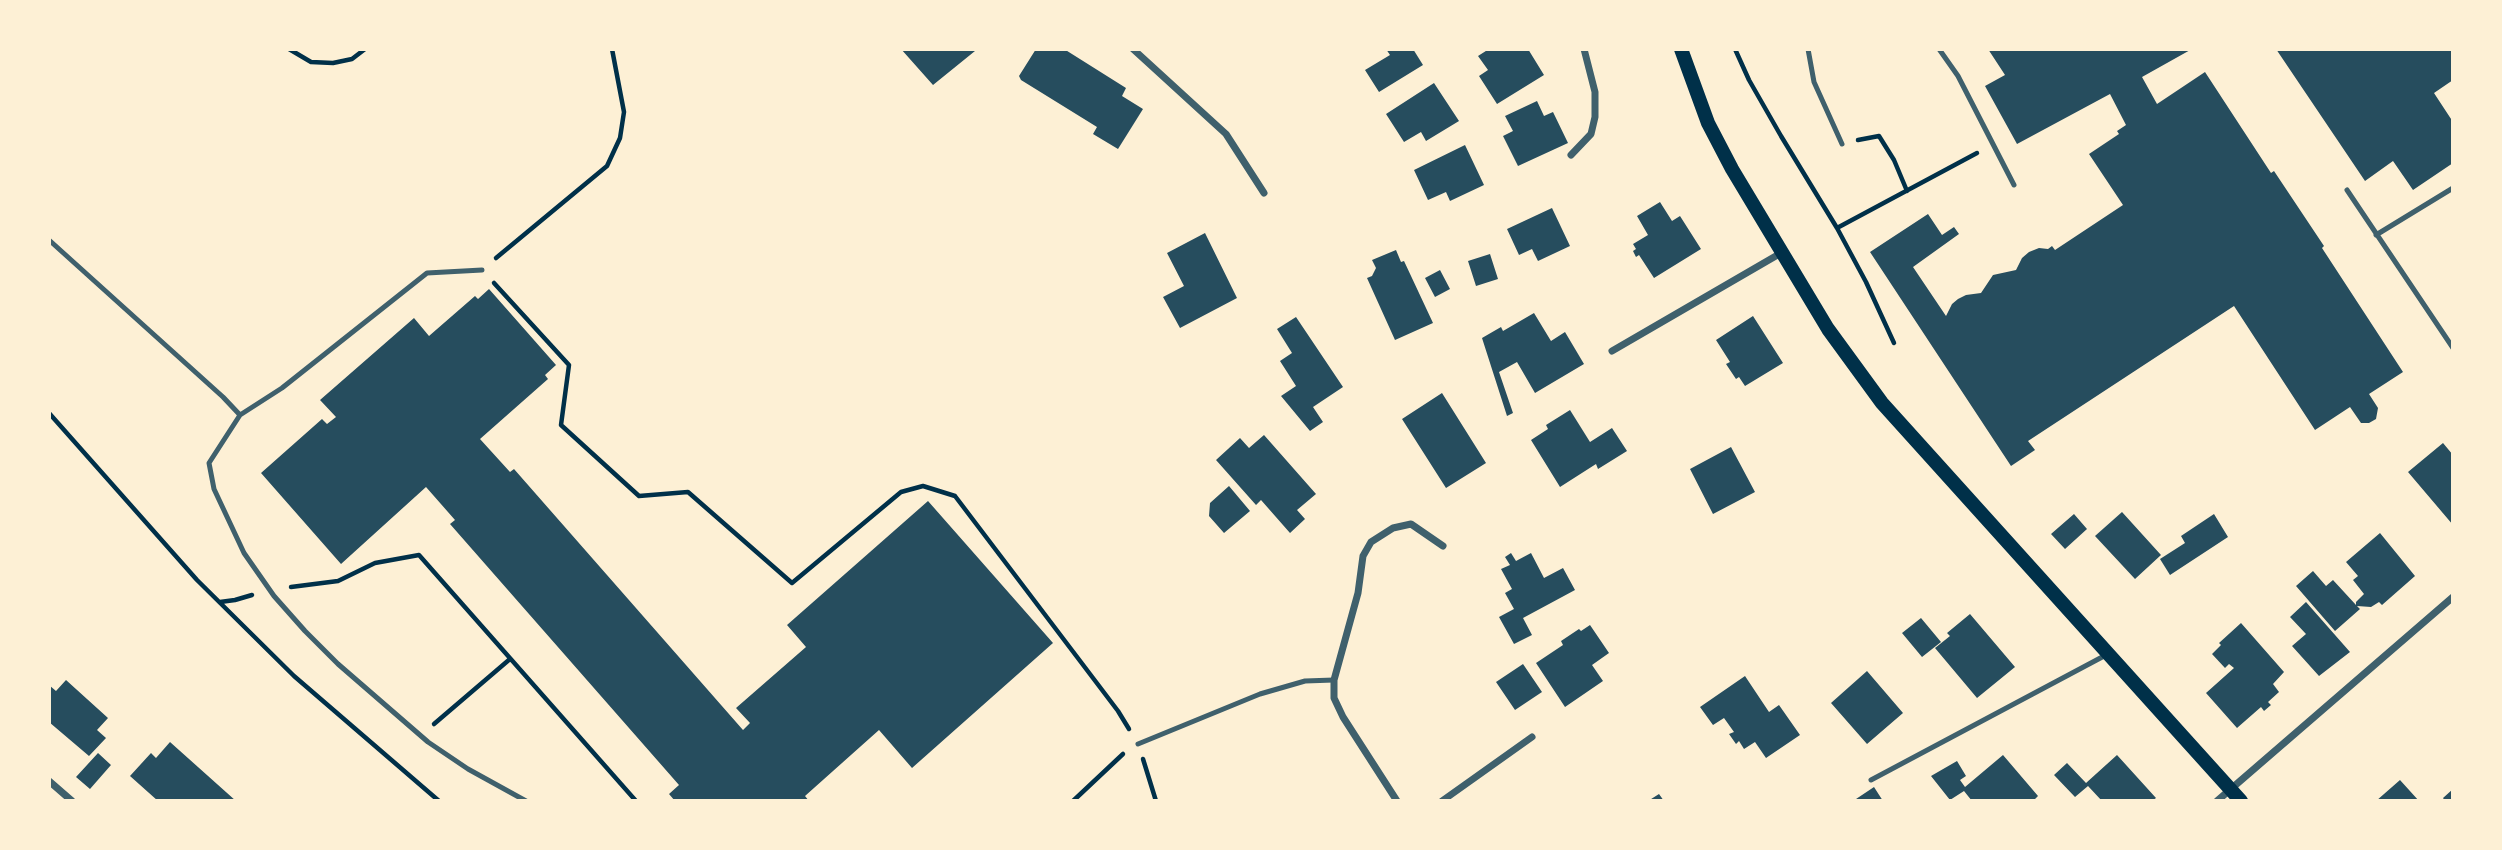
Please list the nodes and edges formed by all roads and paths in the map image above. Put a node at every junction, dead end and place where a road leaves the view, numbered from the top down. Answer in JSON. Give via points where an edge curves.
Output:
{"nodes":[{"id":1,"x":289,"y":49,"type":"edge"},
{"id":2,"x":366,"y":49,"type":"edge"},
{"id":3,"x":612,"y":49,"type":"edge"},
{"id":4,"x":1133,"y":49,"type":"edge"},
{"id":5,"x":1584,"y":49,"type":"edge"},
{"id":6,"x":1681,"y":49,"type":"edge"},
{"id":7,"x":1735,"y":49,"type":"edge"},
{"id":8,"x":1808,"y":49,"type":"edge"},
{"id":9,"x":1940,"y":49,"type":"edge"},
{"id":10,"x":1842,"y":144,"type":"joint"},
{"id":11,"x":1993,"y":144,"type":"junction"},
{"id":12,"x":1571,"y":155,"type":"dead end"},
{"id":13,"x":2014,"y":185,"type":"dead end"},
{"id":14,"x":2453,"y":188,"type":"edge"},
{"id":15,"x":2347,"y":190,"type":"dead end"},
{"id":16,"x":1907,"y":191,"type":"junction"},
{"id":17,"x":1264,"y":193,"type":"dead end"},
{"id":18,"x":1837,"y":228,"type":"junction"},
{"id":19,"x":2376,"y":235,"type":"junction"},
{"id":20,"x":49,"y":240,"type":"edge"},
{"id":21,"x":1781,"y":253,"type":"junction"},
{"id":22,"x":482,"y":270,"type":"junction"},
{"id":23,"x":1894,"y":343,"type":"dead end"},
{"id":24,"x":2453,"y":348,"type":"edge"},
{"id":25,"x":1612,"y":351,"type":"dead end"},
{"id":26,"x":49,"y":413,"type":"edge"},
{"id":27,"x":240,"y":415,"type":"junction"},
{"id":28,"x":1443,"y":546,"type":"dead end"},
{"id":29,"x":269,"y":589,"type":"junction"},
{"id":30,"x":2453,"y":597,"type":"edge"},
{"id":31,"x":219,"y":602,"type":"junction"},
{"id":32,"x":2108,"y":654,"type":"junction"},
{"id":33,"x":510,"y":658,"type":"junction"},
{"id":34,"x":1334,"y":680,"type":"junction"},
{"id":35,"x":420,"y":736,"type":"junction"},
{"id":36,"x":1532,"y":737,"type":"dead end"},
{"id":37,"x":1138,"y":744,"type":"junction"},
{"id":38,"x":1871,"y":780,"type":"dead end"},
{"id":39,"x":49,"y":781,"type":"edge"},
{"id":40,"x":2231,"y":789,"type":"junction"},
{"id":41,"x":72,"y":801,"type":"edge"},
{"id":42,"x":439,"y":801,"type":"edge"},
{"id":43,"x":526,"y":801,"type":"edge"},
{"id":44,"x":636,"y":801,"type":"edge"},
{"id":45,"x":1073,"y":801,"type":"edge"},
{"id":46,"x":1156,"y":801,"type":"edge"},
{"id":47,"x":1397,"y":801,"type":"edge"},
{"id":48,"x":1442,"y":801,"type":"edge"},
{"id":49,"x":2217,"y":801,"type":"edge"},
{"id":50,"x":2241,"y":801,"type":"edge"}],
"edges":[{"from":1,"to":2,"type":"path","via":[[311,62],[333,63],[352,59]]},
{"from":3,"to":22,"type":"path","via":[[624,112],[620,138],[607,166]]},
{"from":4,"to":17,"type":"street","via":[[1226,134]]},
{"from":5,"to":12,"type":"street","via":[[1595,92],[1595,117],[1591,134]]},
{"from":6,"to":21,"type":"main road","via":[[1708,123]]},
{"from":7,"to":18,"type":"path","via":[[1768,114]]},
{"from":8,"to":10,"type":"lane","via":[[1814,82]]},
{"from":9,"to":11,"type":"lane"},
{"from":10,"to":16,"type":"path","via":[[1879,136]]},
{"from":11,"to":13,"type":"lane"},
{"from":11,"to":16,"type":"path"},
{"from":14,"to":19,"type":"lane"},
{"from":15,"to":19,"type":"lane"},
{"from":16,"to":18,"type":"path"},
{"from":18,"to":23,"type":"path"},
{"from":19,"to":24,"type":"lane"},
{"from":20,"to":27,"type":"lane"},
{"from":21,"to":25,"type":"street"},
{"from":21,"to":32,"type":"main road","via":[[1882,403]]},
{"from":22,"to":27,"type":"lane","via":[[427,273]]},
{"from":22,"to":37,"type":"path","via":[[569,365],[561,425],[639,496],[688,492],[792,583],[901,492],[923,486],[955,496]]},
{"from":26,"to":31,"type":"path"},
{"from":27,"to":29,"type":"lane","via":[[209,463],[227,520]]},
{"from":28,"to":34,"type":"street","via":[[1411,524],[1393,528],[1371,542],[1363,556],[1358,593]]},
{"from":29,"to":31,"type":"path"},
{"from":29,"to":33,"type":"path","via":[[338,582],[375,563],[419,555]]},
{"from":29,"to":35,"type":"lane","via":[[338,664]]},
{"from":30,"to":40,"type":"street"},
{"from":31,"to":42,"type":"path","via":[[293,676]]},
{"from":32,"to":38,"type":"lane"},
{"from":32,"to":40,"type":"main road"},
{"from":33,"to":35,"type":"path"},
{"from":33,"to":44,"type":"path"},
{"from":34,"to":37,"type":"lane","via":[[1305,681],[1260,694]]},
{"from":34,"to":47,"type":"street","via":[[1334,698],[1343,717]]},
{"from":35,"to":43,"type":"lane"},
{"from":36,"to":48,"type":"street"},
{"from":37,"to":45,"type":"path"},
{"from":37,"to":46,"type":"path"},
{"from":39,"to":41,"type":"street"},
{"from":40,"to":49,"type":"street"},
{"from":40,"to":50,"type":"main road"}]}
